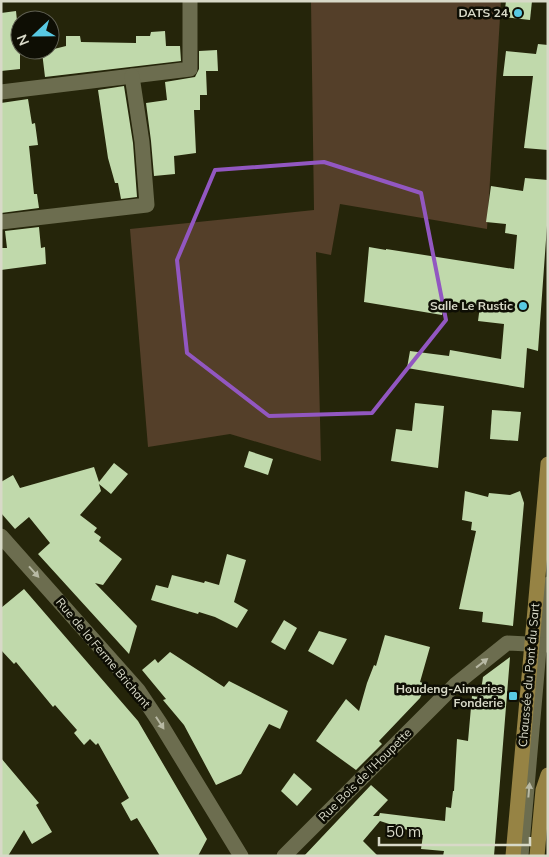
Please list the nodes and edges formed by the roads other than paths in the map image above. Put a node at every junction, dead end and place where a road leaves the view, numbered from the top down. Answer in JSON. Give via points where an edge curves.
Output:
{"nodes":[{"id":1,"x":190,"y":1,"type":"edge"},
{"id":2,"x":132,"y":76,"type":"junction"},
{"id":3,"x":1,"y":92,"type":"edge"},
{"id":4,"x":1,"y":222,"type":"edge"},
{"id":5,"x":548,"y":464,"type":"edge"},
{"id":6,"x":1,"y":536,"type":"edge"},
{"id":7,"x":548,"y":581,"type":"edge"},
{"id":8,"x":540,"y":644,"type":"edge"},
{"id":9,"x":548,"y":775,"type":"edge"},
{"id":10,"x":241,"y":856,"type":"edge"},
{"id":11,"x":284,"y":856,"type":"edge"},
{"id":12,"x":513,"y":856,"type":"edge"},
{"id":13,"x":524,"y":856,"type":"edge"},
{"id":14,"x":537,"y":856,"type":"edge"}],
"edges":[{"from":1,"to":2,"type":"street","via":[[190,69]]},
{"from":2,"to":3,"type":"street"},
{"from":2,"to":4,"type":"street","via":[[147,205]]},
{"from":5,"to":8,"type":"main road","name":"Chaussée du Pont du Sart"},
{"from":6,"to":10,"type":"street","name":"Rue de la Ferme Brichant","one_way":true,"via":[[138,690]]},
{"from":7,"to":8,"type":"lane"},
{"from":11,"to":8,"type":"street","name":"Rue Bois de l'Houpette","one_way":true,"via":[[456,684],[507,643]]},
{"from":8,"to":12,"type":"main road","name":"Chaussée du Pont du Sart"},
{"from":13,"to":8,"type":"lane","one_way":true},
{"from":9,"to":14,"type":"main road","via":[[543,790]]}]}
